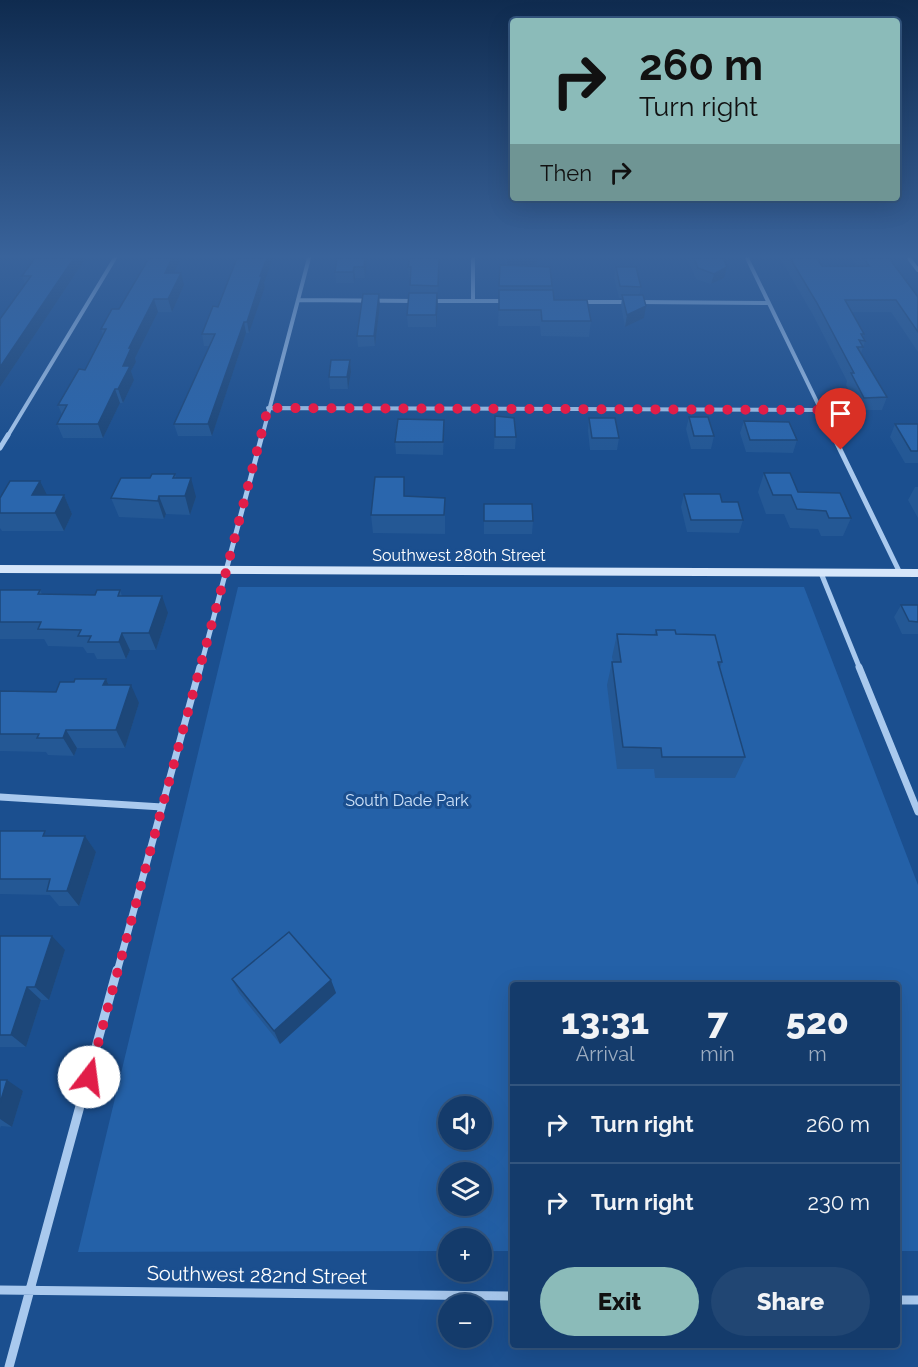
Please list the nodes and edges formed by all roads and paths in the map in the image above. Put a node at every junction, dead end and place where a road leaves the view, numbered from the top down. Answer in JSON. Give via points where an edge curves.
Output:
{"nodes":[{"id":1,"x":76,"y":322,"type":"edge"},
{"id":2,"x":292,"y":322,"type":"edge"},
{"id":3,"x":778,"y":322,"type":"edge"},
{"id":4,"x":268,"y":408,"type":"junction"},
{"id":5,"x":822,"y":410,"type":"junction"},
{"id":6,"x":0,"y":448,"type":"edge"},
{"id":7,"x":227,"y":568,"type":"junction"},
{"id":8,"x":0,"y":569,"type":"edge"},
{"id":9,"x":821,"y":573,"type":"junction"},
{"id":10,"x":900,"y":573,"type":"junction"},
{"id":11,"x":918,"y":573,"type":"edge"},
{"id":12,"x":0,"y":797,"type":"edge"},
{"id":13,"x":162,"y":807,"type":"junction"},
{"id":14,"x":918,"y":812,"type":"edge"},
{"id":15,"x":0,"y":1290,"type":"edge"},
{"id":16,"x":29,"y":1290,"type":"junction"},
{"id":17,"x":510,"y":1296,"type":"edge"},
{"id":18,"x":900,"y":1300,"type":"edge"},
{"id":19,"x":918,"y":1300,"type":"edge"},
{"id":20,"x":9,"y":1367,"type":"edge"}],
"edges":[{"from":1,"to":6,"type":"street"},
{"from":2,"to":4,"type":"street"},
{"from":3,"to":5,"type":"street"},
{"from":4,"to":5,"type":"street"},
{"from":4,"to":7,"type":"street"},
{"from":5,"to":10,"type":"street"},
{"from":7,"to":8,"type":"street","name":"Southwest 280th Street"},
{"from":7,"to":9,"type":"street","name":"Southwest 280th Street"},
{"from":7,"to":13,"type":"street"},
{"from":9,"to":10,"type":"street","name":"Southwest 280th Street"},
{"from":9,"to":14,"type":"street"},
{"from":10,"to":11,"type":"street","name":"Southwest 280th Street"},
{"from":12,"to":13,"type":"street"},
{"from":13,"to":16,"type":"street"},
{"from":15,"to":16,"type":"street","name":"Southwest 282nd Street"},
{"from":16,"to":17,"type":"street","name":"Southwest 282nd Street"},
{"from":16,"to":20,"type":"street"},
{"from":18,"to":19,"type":"street"}]}
